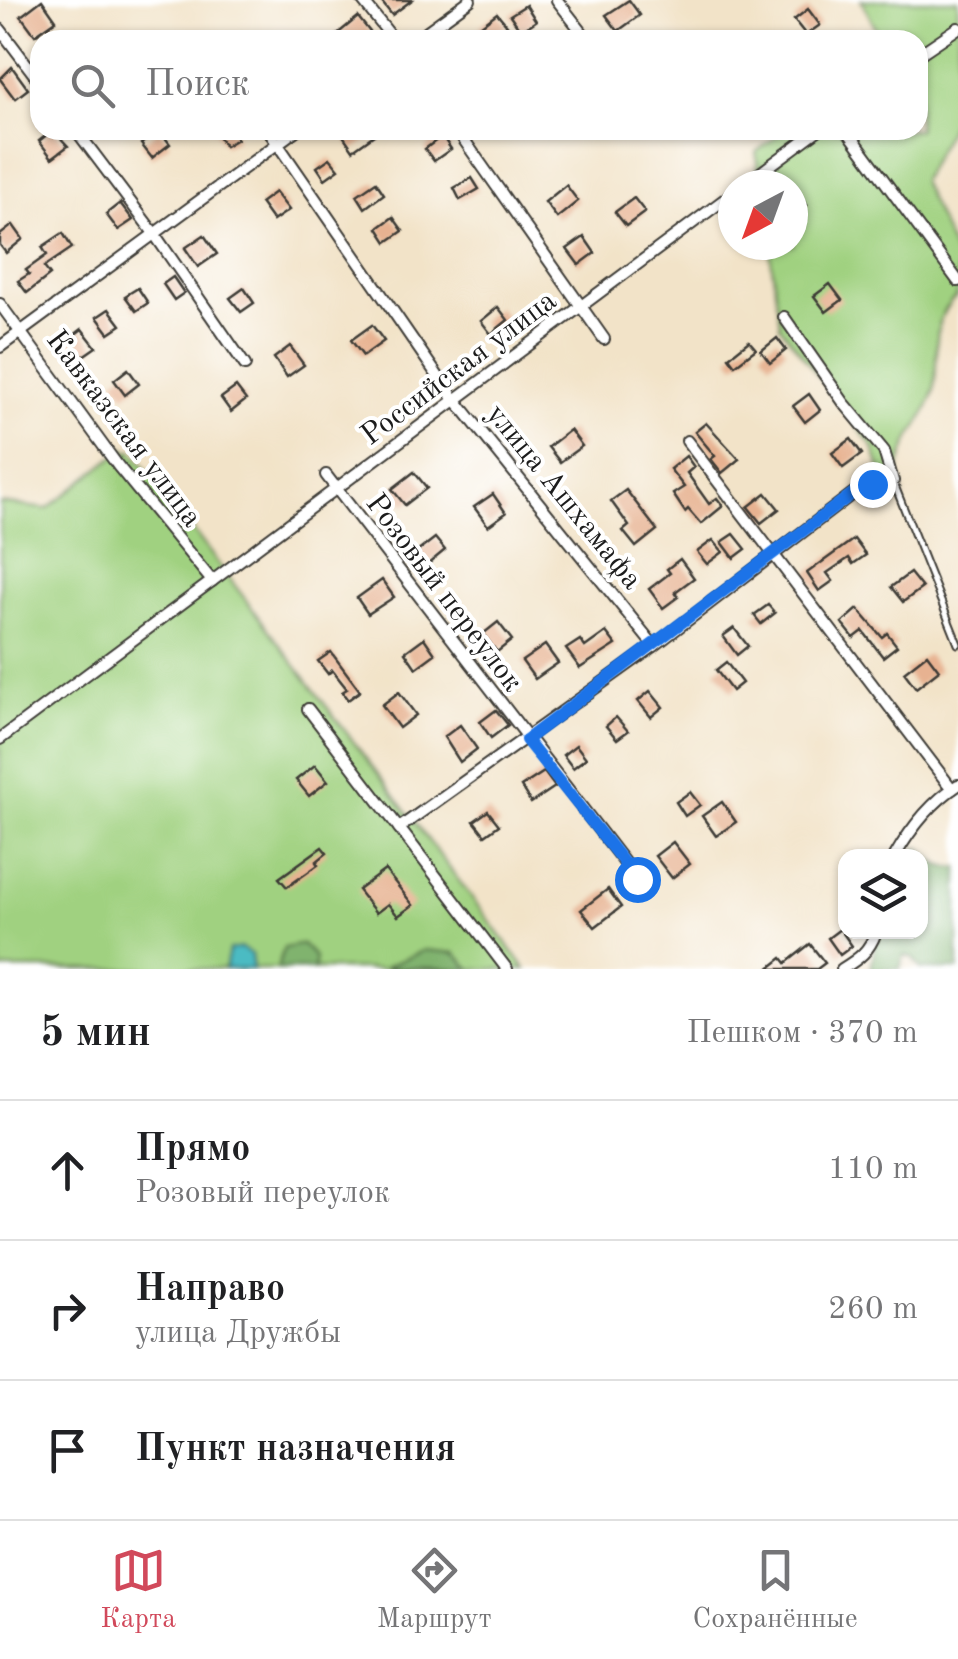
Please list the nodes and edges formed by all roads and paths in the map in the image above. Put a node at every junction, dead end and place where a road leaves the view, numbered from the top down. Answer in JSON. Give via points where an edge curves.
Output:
{"nodes":[{"id":1,"x":362,"y":0,"type":"edge"},
{"id":2,"x":470,"y":0,"type":"edge"},
{"id":3,"x":557,"y":0,"type":"edge"},
{"id":4,"x":958,"y":28,"type":"edge"},
{"id":5,"x":0,"y":29,"type":"edge"},
{"id":6,"x":386,"y":30,"type":"edge"},
{"id":7,"x":430,"y":30,"type":"edge"},
{"id":8,"x":580,"y":30,"type":"edge"},
{"id":9,"x":928,"y":48,"type":"edge"},
{"id":10,"x":30,"y":69,"type":"edge"},
{"id":11,"x":84,"y":140,"type":"edge"},
{"id":12,"x":275,"y":140,"type":"edge"},
{"id":13,"x":283,"y":140,"type":"edge"},
{"id":14,"x":465,"y":140,"type":"edge"},
{"id":15,"x":805,"y":140,"type":"edge"},
{"id":16,"x":854,"y":140,"type":"edge"},
{"id":17,"x":278,"y":144,"type":"junction"},
{"id":18,"x":764,"y":170,"type":"edge"},
{"id":19,"x":718,"y":204,"type":"edge"},
{"id":20,"x":153,"y":232,"type":"junction"},
{"id":21,"x":958,"y":281,"type":"edge"},
{"id":22,"x":0,"y":304,"type":"edge"},
{"id":23,"x":581,"y":306,"type":"junction"},
{"id":24,"x":784,"y":317,"type":"dead end"},
{"id":25,"x":20,"y":332,"type":"junction"},
{"id":26,"x":604,"y":339,"type":"dead end"},
{"id":27,"x":0,"y":347,"type":"edge"},
{"id":28,"x":244,"y":364,"type":"dead end"},
{"id":29,"x":456,"y":400,"type":"junction"},
{"id":30,"x":687,"y":441,"type":"dead end"},
{"id":31,"x":326,"y":475,"type":"dead end"},
{"id":32,"x":894,"y":480,"type":"junction"},
{"id":33,"x":336,"y":489,"type":"junction"},
{"id":34,"x":773,"y":554,"type":"junction"},
{"id":35,"x":212,"y":581,"type":"junction"},
{"id":36,"x":958,"y":644,"type":"edge"},
{"id":37,"x":654,"y":646,"type":"junction"},
{"id":38,"x":308,"y":709,"type":"dead end"},
{"id":39,"x":0,"y":739,"type":"edge"},
{"id":40,"x":526,"y":740,"type":"junction"},
{"id":41,"x":955,"y":787,"type":"edge"},
{"id":42,"x":399,"y":828,"type":"junction"},
{"id":43,"x":900,"y":849,"type":"edge"},
{"id":44,"x":637,"y":879,"type":"dead end"},
{"id":45,"x":874,"y":939,"type":"edge"},
{"id":46,"x":507,"y":969,"type":"edge"},
{"id":47,"x":842,"y":969,"type":"edge"}],
"edges":[{"from":1,"to":6,"type":"street"},
{"from":2,"to":7,"type":"street"},
{"from":3,"to":8,"type":"street"},
{"from":4,"to":9,"type":"street"},
{"from":5,"to":10,"type":"street"},
{"from":11,"to":20,"type":"street"},
{"from":12,"to":17,"type":"street","name":"улица Ашхамафа"},
{"from":13,"to":17,"type":"street"},
{"from":14,"to":23,"type":"street"},
{"from":15,"to":18,"type":"street"},
{"from":16,"to":21,"type":"street"},
{"from":17,"to":20,"type":"street"},
{"from":17,"to":29,"type":"street","name":"улица Ашхамафа"},
{"from":19,"to":23,"type":"street","name":"Российская улица"},
{"from":20,"to":25,"type":"street"},
{"from":20,"to":28,"type":"street"},
{"from":22,"to":25,"type":"street","name":"Кавказcкая улица"},
{"from":23,"to":26,"type":"street"},
{"from":23,"to":29,"type":"street","name":"Российская улица"},
{"from":24,"to":32,"type":"street","via":[[884,451]]},
{"from":25,"to":27,"type":"street"},
{"from":25,"to":35,"type":"street","name":"Кавказcкая улица"},
{"from":29,"to":33,"type":"street","name":"Российская улица"},
{"from":29,"to":37,"type":"street","name":"улица Ашхамафа"},
{"from":30,"to":34,"type":"street"},
{"from":31,"to":33,"type":"street","name":"Розовый переулок"},
{"from":32,"to":34,"type":"street","via":[[860,488]]},
{"from":32,"to":36,"type":"lane"},
{"from":33,"to":35,"type":"street","name":"Российская улица"},
{"from":33,"to":40,"type":"street","name":"Розовый переулок"},
{"from":34,"to":37,"type":"street"},
{"from":34,"to":41,"type":"street"},
{"from":35,"to":39,"type":"street","name":"Российская улица"},
{"from":37,"to":40,"type":"street"},
{"from":38,"to":42,"type":"street"},
{"from":40,"to":42,"type":"street"},
{"from":40,"to":44,"type":"street","name":"Розовый переулок"},
{"from":41,"to":43,"type":"street"},
{"from":42,"to":46,"type":"street"},
{"from":45,"to":47,"type":"street","via":[[863,956]]}]}
